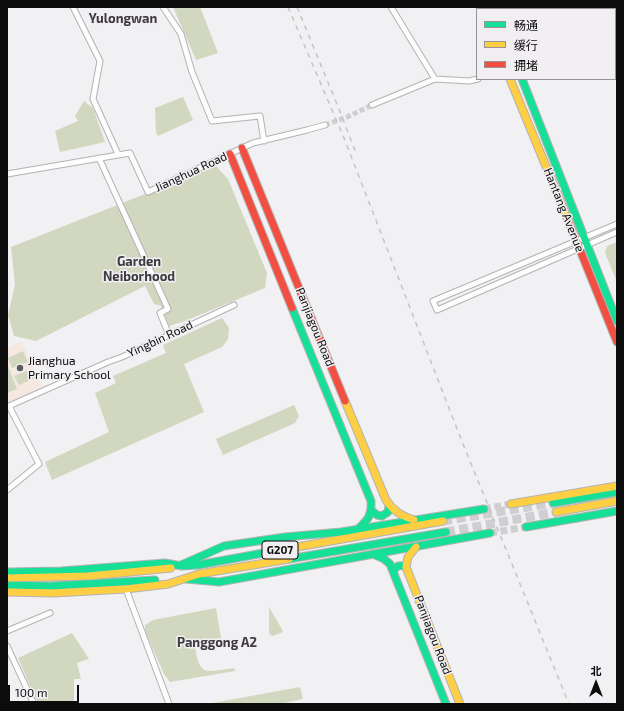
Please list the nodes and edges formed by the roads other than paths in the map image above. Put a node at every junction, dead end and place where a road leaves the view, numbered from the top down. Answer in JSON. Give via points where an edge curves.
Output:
{"nodes":[{"id":1,"x":73,"y":7,"type":"edge"},
{"id":2,"x":163,"y":7,"type":"edge"},
{"id":3,"x":391,"y":7,"type":"edge"},
{"id":4,"x":435,"y":79,"type":"junction"},
{"id":5,"x":476,"y":79,"type":"edge"},
{"id":6,"x":510,"y":80,"type":"edge"},
{"id":7,"x":522,"y":80,"type":"edge"},
{"id":8,"x":372,"y":105,"type":"tunnel mouth"},
{"id":9,"x":325,"y":125,"type":"tunnel mouth"},
{"id":10,"x":264,"y":141,"type":"junction"},
{"id":11,"x":242,"y":148,"type":"junction"},
{"id":12,"x":118,"y":154,"type":"junction"},
{"id":13,"x":230,"y":154,"type":"junction"},
{"id":14,"x":99,"y":158,"type":"junction"},
{"id":15,"x":7,"y":174,"type":"edge"},
{"id":16,"x":617,"y":224,"type":"edge"},
{"id":17,"x":617,"y":232,"type":"edge"},
{"id":18,"x":584,"y":237,"type":"junction"},
{"id":19,"x":576,"y":241,"type":"junction"},
{"id":20,"x":587,"y":244,"type":"junction"},
{"id":21,"x":579,"y":249,"type":"junction"},
{"id":22,"x":234,"y":305,"type":"dead end"},
{"id":23,"x":617,"y":321,"type":"edge"},
{"id":24,"x":169,"y":335,"type":"junction"},
{"id":25,"x":617,"y":342,"type":"edge"},
{"id":26,"x":617,"y":486,"type":"edge"},
{"id":27,"x":7,"y":490,"type":"edge"},
{"id":28,"x":617,"y":492,"type":"edge"},
{"id":29,"x":617,"y":501,"type":"edge"},
{"id":30,"x":553,"y":503,"type":"tunnel mouth"},
{"id":31,"x":511,"y":504,"type":"tunnel mouth"},
{"id":32,"x":389,"y":506,"type":"junction"},
{"id":33,"x":484,"y":509,"type":"tunnel mouth"},
{"id":34,"x":372,"y":511,"type":"junction"},
{"id":35,"x":617,"y":511,"type":"edge"},
{"id":36,"x":556,"y":512,"type":"tunnel mouth"},
{"id":37,"x":414,"y":520,"type":"junction"},
{"id":38,"x":443,"y":521,"type":"tunnel mouth"},
{"id":39,"x":526,"y":527,"type":"tunnel mouth"},
{"id":40,"x":358,"y":529,"type":"junction"},
{"id":41,"x":446,"y":532,"type":"tunnel mouth"},
{"id":42,"x":490,"y":534,"type":"tunnel mouth"},
{"id":43,"x":416,"y":547,"type":"junction"},
{"id":44,"x":340,"y":550,"type":"junction"},
{"id":45,"x":373,"y":554,"type":"junction"},
{"id":46,"x":342,"y":560,"type":"junction"},
{"id":47,"x":181,"y":566,"type":"junction"},
{"id":48,"x":406,"y":567,"type":"junction"},
{"id":49,"x":393,"y":571,"type":"junction"},
{"id":50,"x":7,"y":572,"type":"edge"},
{"id":51,"x":7,"y":578,"type":"edge"},
{"id":52,"x":184,"y":579,"type":"junction"},
{"id":53,"x":7,"y":585,"type":"edge"},
{"id":54,"x":126,"y":589,"type":"junction"},
{"id":55,"x":7,"y":592,"type":"edge"},
{"id":56,"x":50,"y":613,"type":"dead end"},
{"id":57,"x":7,"y":632,"type":"edge"},
{"id":58,"x":7,"y":646,"type":"edge"},
{"id":59,"x":34,"y":704,"type":"edge"},
{"id":60,"x":169,"y":704,"type":"edge"},
{"id":61,"x":446,"y":704,"type":"edge"},
{"id":62,"x":460,"y":704,"type":"edge"}],
"edges":[{"from":1,"to":12,"type":"street","via":[[100,61],[93,99]]},
{"from":2,"to":10,"type":"street","via":[[181,34],[192,72],[212,121],[260,116]]},
{"from":3,"to":4,"type":"street"},
{"from":4,"to":5,"type":"street"},
{"from":4,"to":8,"type":"street"},
{"from":6,"to":19,"type":"main road","name":"Hantang Avenue"},
{"from":7,"to":18,"type":"main road","name":"Hantang Avenue"},
{"from":9,"to":10,"type":"street","name":"Jianghua Road"},
{"from":10,"to":11,"type":"street","name":"Jianghua Road"},
{"from":11,"to":13,"type":"street","name":"Jianghua Road"},
{"from":11,"to":32,"type":"main road","name":"Panjiagou Road"},
{"from":12,"to":13,"type":"street","name":"Jianghua Road","via":[[130,153],[148,192]]},
{"from":12,"to":14,"type":"street"},
{"from":13,"to":34,"type":"main road","name":"Panjiagou Road","via":[[371,501]]},
{"from":14,"to":15,"type":"street"},
{"from":14,"to":24,"type":"street","via":[[168,309],[160,313]]},
{"from":16,"to":18,"type":"street"},
{"from":17,"to":20,"type":"street"},
{"from":18,"to":19,"type":"street"},
{"from":18,"to":20,"type":"main road","name":"Hantang Avenue"},
{"from":19,"to":21,"type":"main road","name":"Hantang Avenue"},
{"from":19,"to":21,"type":"street","via":[[433,301],[437,310]]},
{"from":20,"to":21,"type":"street"},
{"from":20,"to":23,"type":"main road","name":"Hantang Avenue"},
{"from":21,"to":25,"type":"main road","name":"Hantang Avenue"},
{"from":22,"to":24,"type":"street","name":"Yingbin Road"},
{"from":24,"to":27,"type":"street","name":"Yingbin Road","via":[[9,406],[40,464]]},
{"from":26,"to":31,"type":"main road"},
{"from":28,"to":30,"type":"main road"},
{"from":29,"to":36,"type":"main road"},
{"from":32,"to":34,"type":"main road","via":[[388,512],[382,516]]},
{"from":32,"to":37,"type":"main road","via":[[401,516]]},
{"from":33,"to":37,"type":"main road"},
{"from":34,"to":40,"type":"main road","via":[[369,520]]},
{"from":35,"to":39,"type":"main road"},
{"from":37,"to":40,"type":"main road"},
{"from":38,"to":47,"type":"main road","number":"G207"},
{"from":40,"to":47,"type":"main road","via":[[224,546]]},
{"from":41,"to":44,"type":"main road","number":"G207"},
{"from":42,"to":43,"type":"main road"},
{"from":43,"to":45,"type":"main road"},
{"from":43,"to":48,"type":"main road","via":[[408,557]]},
{"from":44,"to":46,"type":"main road"},
{"from":44,"to":52,"type":"main road","number":"G207","via":[[199,574]]},
{"from":45,"to":46,"type":"main road"},
{"from":45,"to":49,"type":"main road","name":"Panjiagou Road","via":[[390,564]]},
{"from":46,"to":52,"type":"main road","via":[[219,582]]},
{"from":47,"to":50,"type":"main road","number":"G207","via":[[165,563],[61,571]]},
{"from":47,"to":51,"type":"main road","number":"G207","via":[[132,573]]},
{"from":48,"to":49,"type":"main road","via":[[397,566]]},
{"from":48,"to":62,"type":"main road","name":"Panjiagou Road"},
{"from":49,"to":61,"type":"main road","name":"Panjiagou Road"},
{"from":52,"to":53,"type":"main road","number":"G207","via":[[50,586]]},
{"from":52,"to":54,"type":"main road","number":"G207","via":[[168,584]]},
{"from":54,"to":55,"type":"main road","number":"G207","via":[[54,593]]},
{"from":54,"to":60,"type":"street"},
{"from":56,"to":57,"type":"street"},
{"from":58,"to":59,"type":"street"}]}
